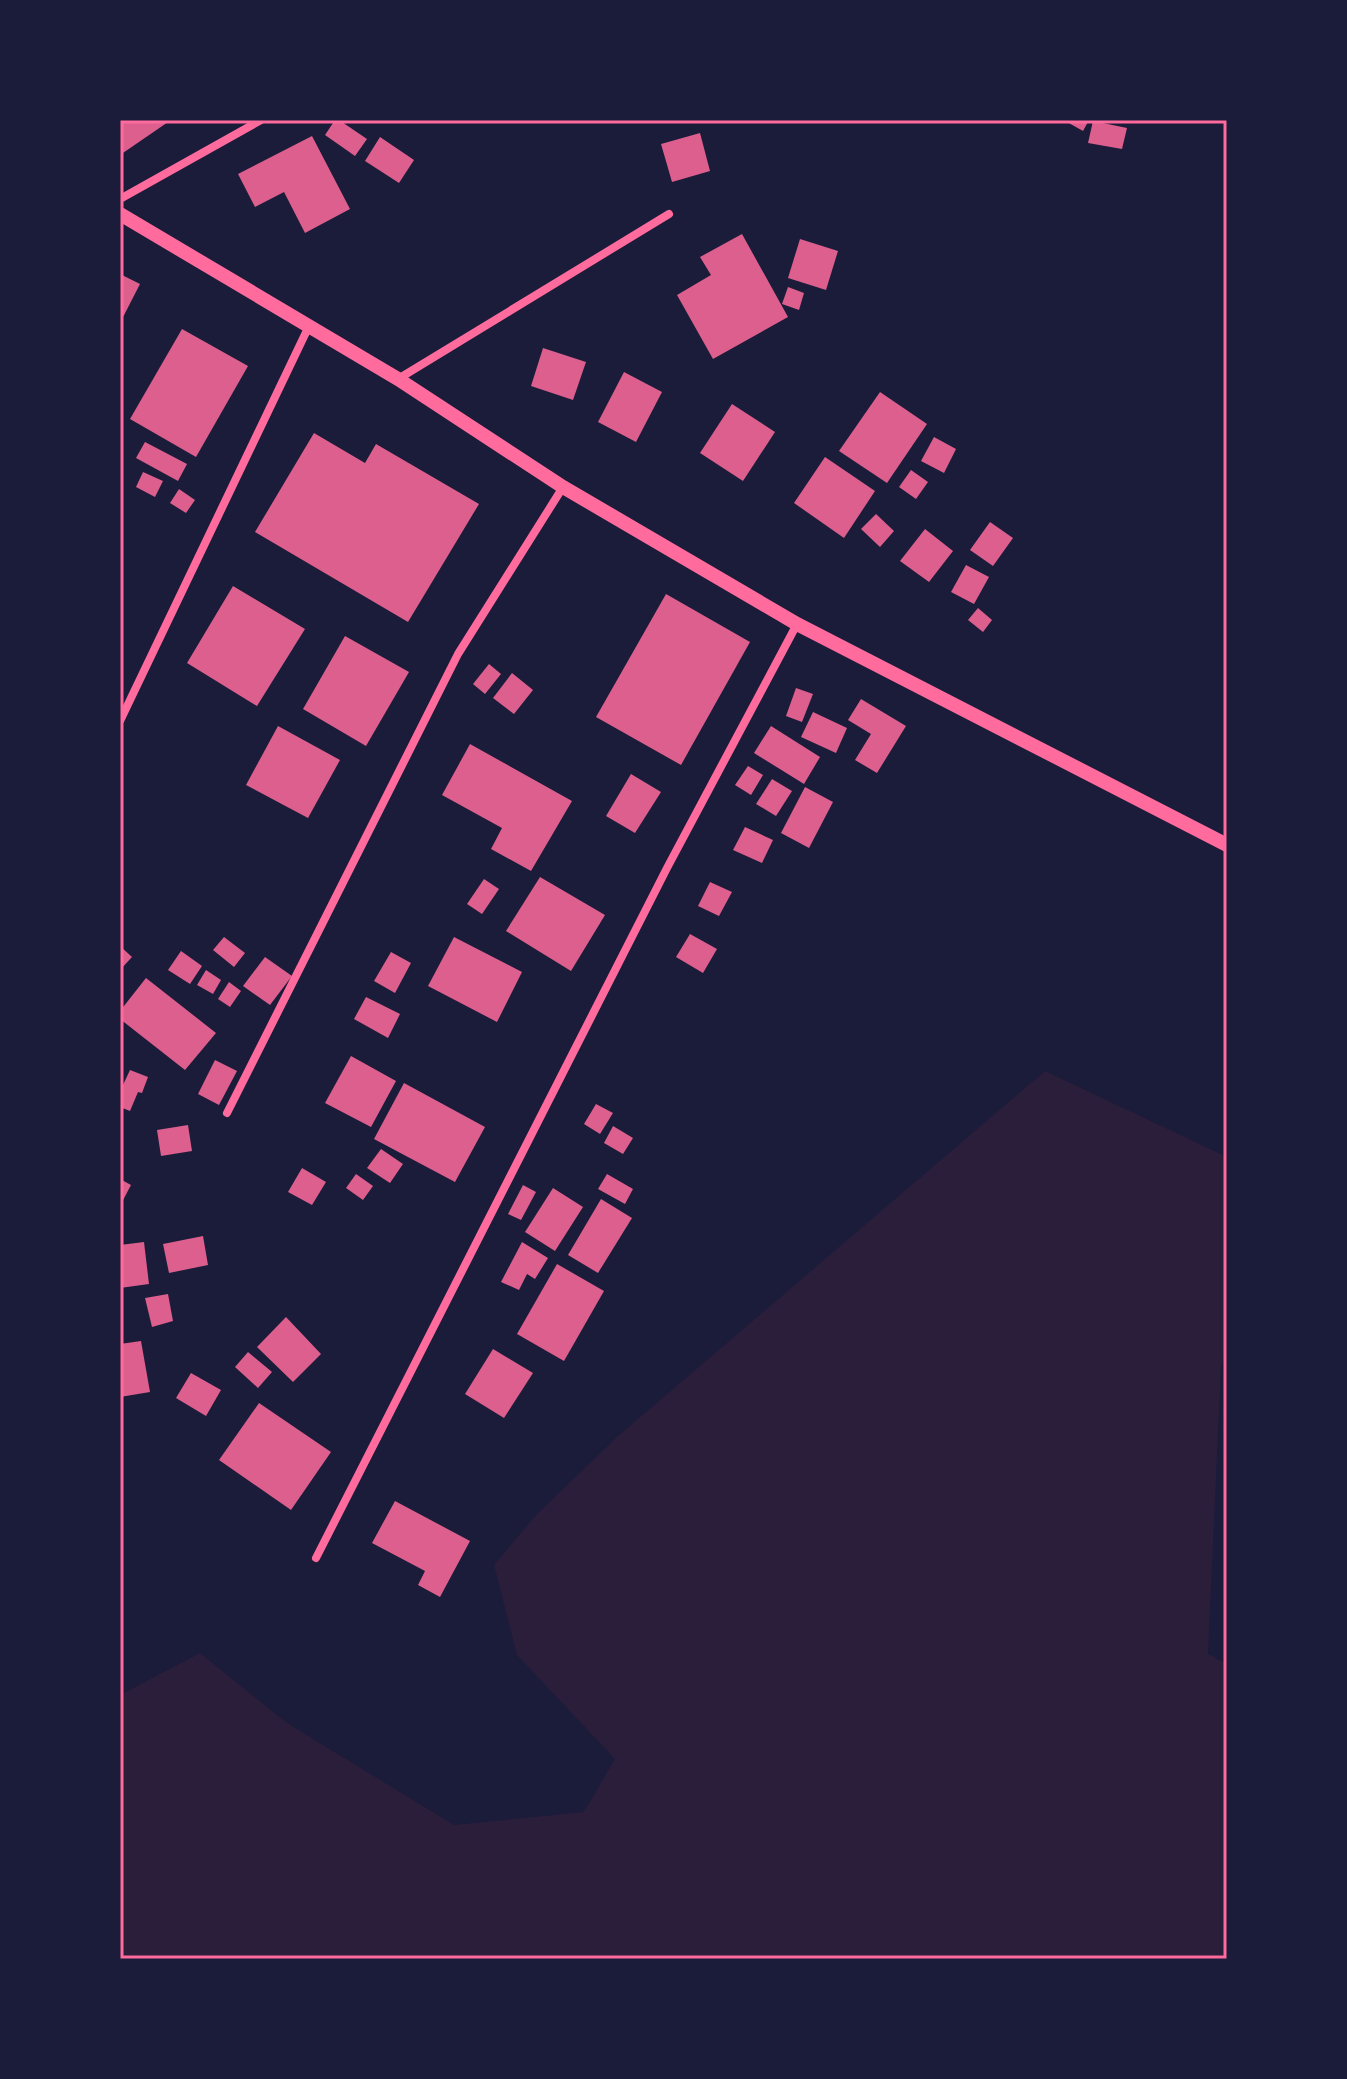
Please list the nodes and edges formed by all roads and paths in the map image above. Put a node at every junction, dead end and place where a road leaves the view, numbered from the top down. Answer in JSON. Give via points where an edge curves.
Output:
{"nodes":[{"id":1,"x":261,"y":120,"type":"edge"},
{"id":2,"x":120,"y":199,"type":"edge"},
{"id":3,"x":120,"y":214,"type":"edge"},
{"id":4,"x":669,"y":214,"type":"dead end"},
{"id":5,"x":309,"y":326,"type":"junction"},
{"id":6,"x":398,"y":379,"type":"junction"},
{"id":7,"x":563,"y":487,"type":"junction"},
{"id":8,"x":797,"y":624,"type":"junction"},
{"id":9,"x":120,"y":721,"type":"edge"},
{"id":10,"x":1227,"y":845,"type":"edge"},
{"id":11,"x":227,"y":1113,"type":"dead end"},
{"id":12,"x":316,"y":1558,"type":"dead end"}],
"edges":[{"from":1,"to":2,"type":"street"},
{"from":3,"to":5,"type":"street"},
{"from":4,"to":6,"type":"street"},
{"from":5,"to":6,"type":"street"},
{"from":5,"to":9,"type":"street"},
{"from":6,"to":7,"type":"street"},
{"from":7,"to":8,"type":"street"},
{"from":7,"to":11,"type":"street","via":[[458,654]]},
{"from":8,"to":10,"type":"street"},
{"from":8,"to":12,"type":"street"}]}
